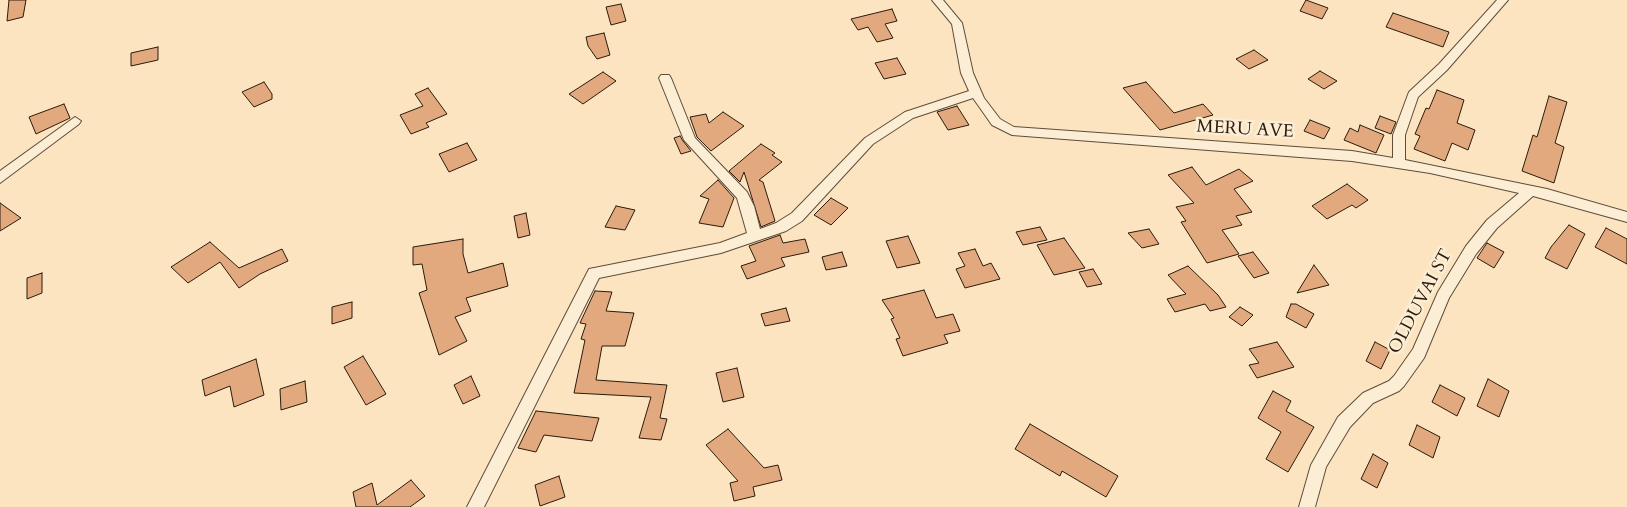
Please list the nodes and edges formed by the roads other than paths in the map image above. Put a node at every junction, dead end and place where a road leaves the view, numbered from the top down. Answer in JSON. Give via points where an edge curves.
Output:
{"nodes":[{"id":1,"x":937,"y":0,"type":"edge"},
{"id":2,"x":1503,"y":0,"type":"edge"},
{"id":3,"x":665,"y":78,"type":"dead end"},
{"id":4,"x":976,"y":92,"type":"junction"},
{"id":5,"x":74,"y":121,"type":"dead end"},
{"id":6,"x":1398,"y":163,"type":"junction"},
{"id":7,"x":0,"y":178,"type":"edge"},
{"id":8,"x":1530,"y":191,"type":"junction"},
{"id":9,"x":1627,"y":217,"type":"edge"},
{"id":10,"x":755,"y":237,"type":"junction"},
{"id":11,"x":476,"y":507,"type":"edge"},
{"id":12,"x":1307,"y":507,"type":"edge"}],
"edges":[{"from":1,"to":4,"type":"street","name":"MERU AVE","via":[[957,23],[967,73]]},
{"from":2,"to":6,"type":"street","via":[[1443,68],[1413,95],[1399,135]]},
{"from":3,"to":10,"type":"street","via":[[690,140],[742,195]]},
{"from":4,"to":6,"type":"street","name":"MERU AVE","via":[[996,122],[1018,132],[1302,151]]},
{"from":4,"to":10,"type":"street","via":[[922,109],[868,141],[798,217]]},
{"from":5,"to":7,"type":"street"},
{"from":6,"to":8,"type":"street","name":"MERU AVE"},
{"from":8,"to":9,"type":"street","name":"MERU AVE"},
{"from":8,"to":12,"type":"street","name":"OLDUVAI ST","via":[[1492,224],[1471,250],[1443,296],[1419,353],[1399,381],[1368,398],[1344,422],[1319,465]]},
{"from":10,"to":11,"type":"street","via":[[721,248],[594,273]]}]}
